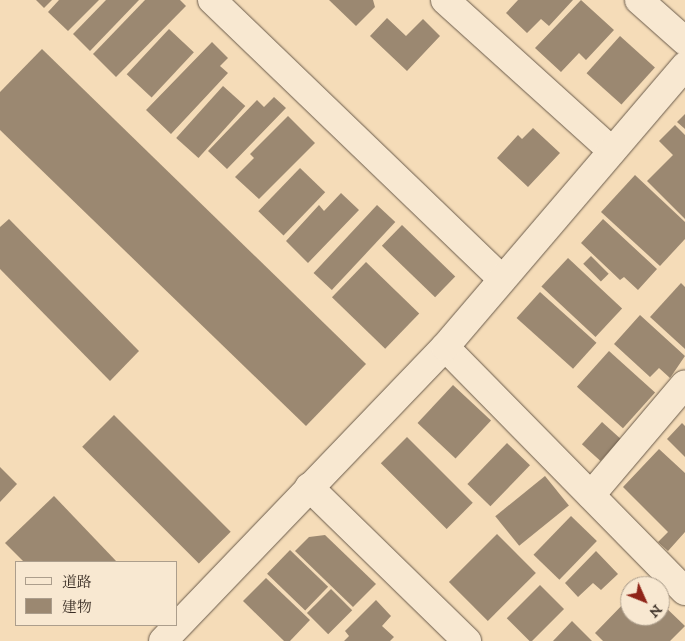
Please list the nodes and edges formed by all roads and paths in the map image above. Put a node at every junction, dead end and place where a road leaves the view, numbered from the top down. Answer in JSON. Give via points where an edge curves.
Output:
{"nodes":[{"id":1,"x":212,"y":0,"type":"edge"},
{"id":2,"x":445,"y":0,"type":"edge"},
{"id":3,"x":639,"y":0,"type":"edge"},
{"id":4,"x":685,"y":41,"type":"edge"},
{"id":5,"x":685,"y":66,"type":"edge"},
{"id":6,"x":612,"y":151,"type":"junction"},
{"id":7,"x":502,"y":279,"type":"junction"},
{"id":8,"x":445,"y":347,"type":"junction"},
{"id":9,"x":685,"y":384,"type":"edge"},
{"id":10,"x":309,"y":487,"type":"junction"},
{"id":11,"x":591,"y":495,"type":"junction"},
{"id":12,"x":685,"y":591,"type":"edge"},
{"id":13,"x":178,"y":625,"type":"edge"},
{"id":14,"x":177,"y":626,"type":"edge"},
{"id":15,"x":163,"y":641,"type":"edge"},
{"id":16,"x":467,"y":641,"type":"edge"}],
"edges":[{"from":1,"to":7,"type":"street"},
{"from":2,"to":6,"type":"street"},
{"from":3,"to":4,"type":"street"},
{"from":5,"to":6,"type":"street"},
{"from":6,"to":7,"type":"street"},
{"from":7,"to":8,"type":"street"},
{"from":8,"to":10,"type":"street"},
{"from":8,"to":11,"type":"street"},
{"from":9,"to":11,"type":"street"},
{"from":10,"to":13,"type":"street"},
{"from":10,"to":16,"type":"street"},
{"from":11,"to":12,"type":"street"},
{"from":14,"to":15,"type":"street"}]}
